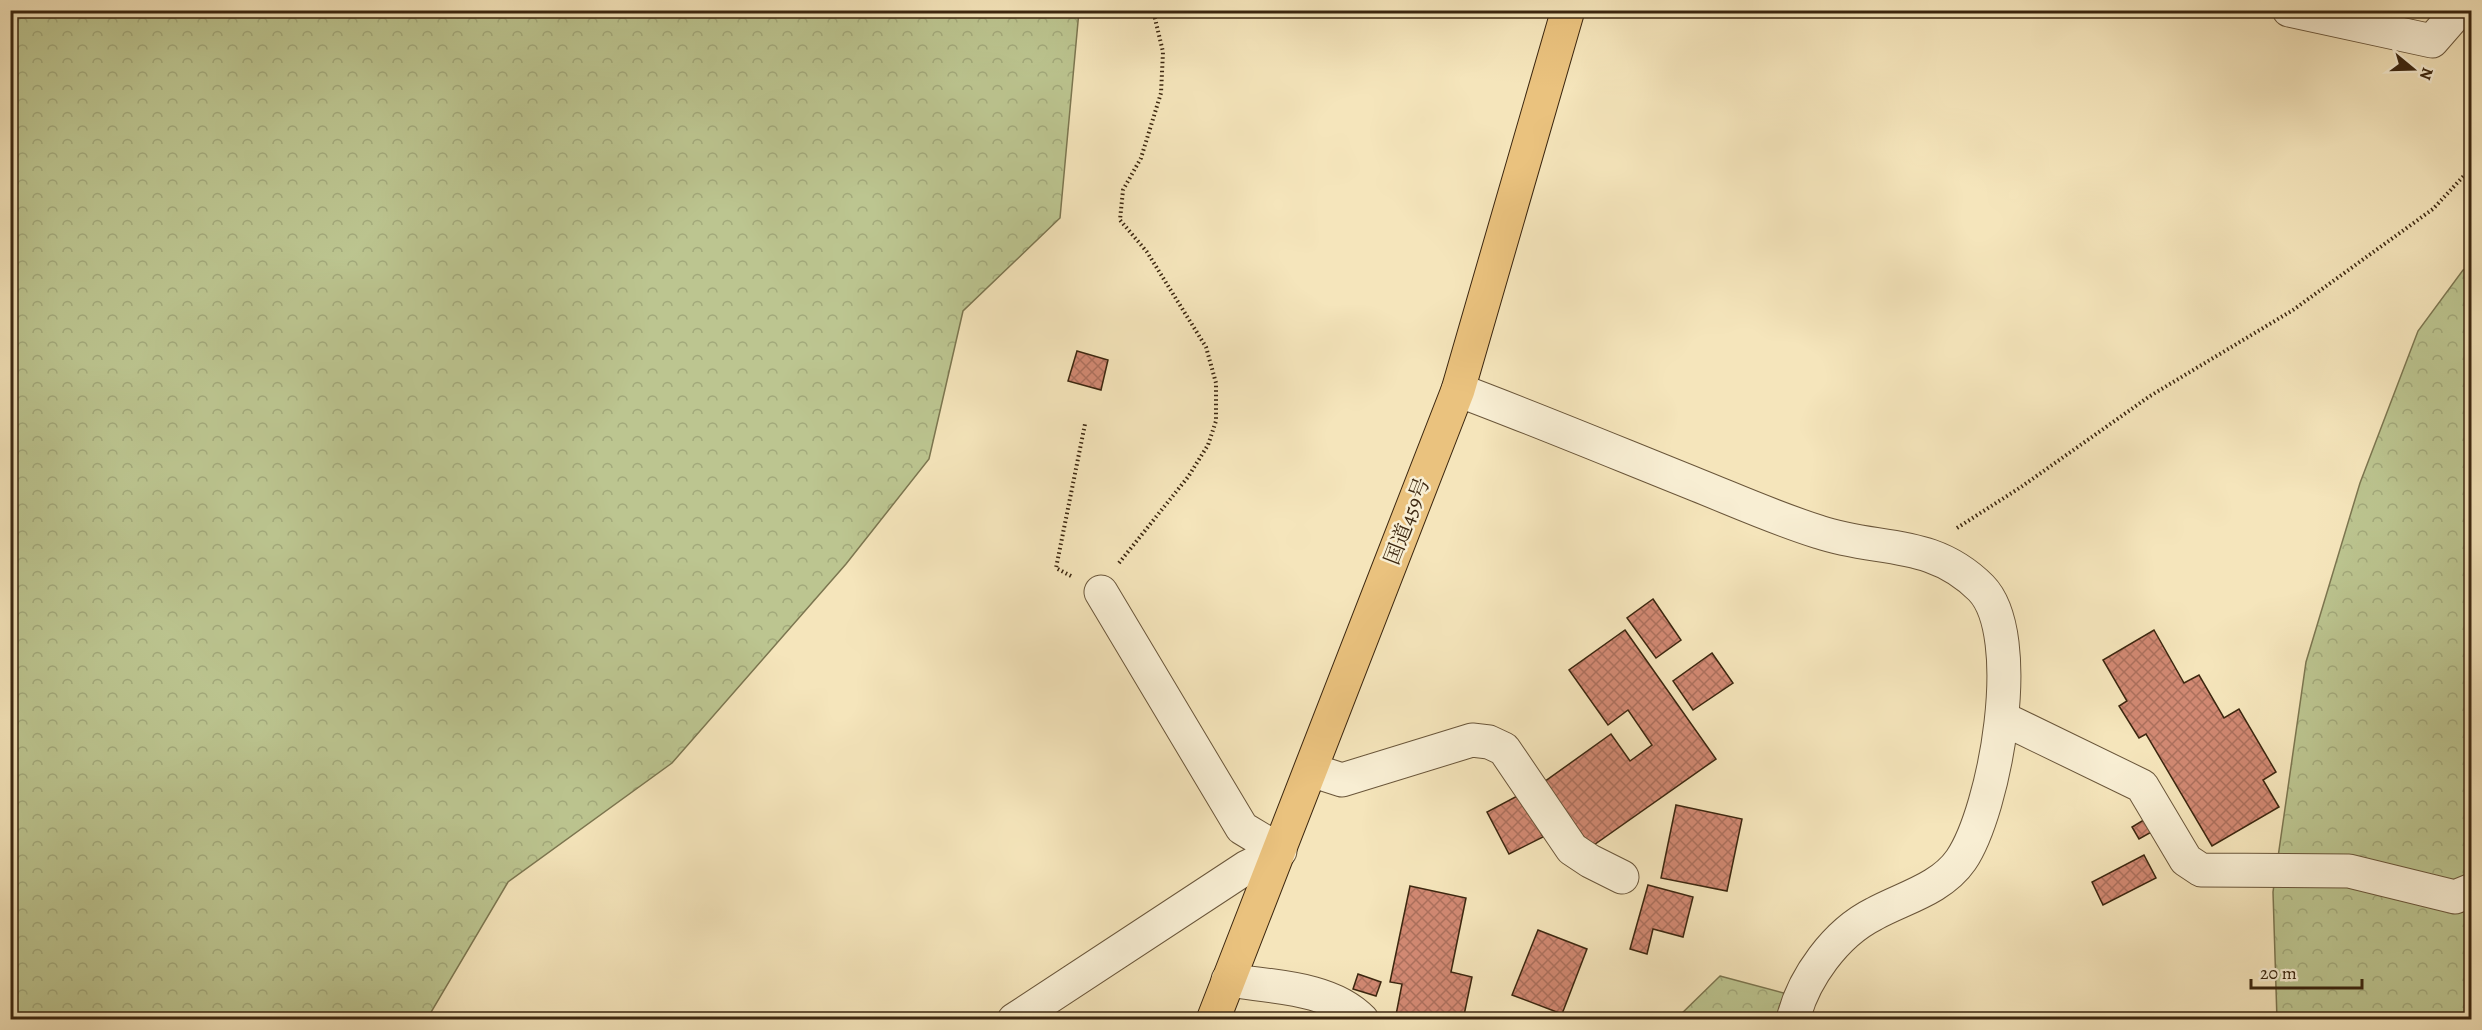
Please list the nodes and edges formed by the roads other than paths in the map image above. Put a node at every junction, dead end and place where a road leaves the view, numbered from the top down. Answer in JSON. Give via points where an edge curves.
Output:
{"nodes":[{"id":1,"x":1568,"y":10,"type":"edge"},
{"id":2,"x":2289,"y":10,"type":"edge"},
{"id":3,"x":2459,"y":10,"type":"edge"},
{"id":4,"x":2335,"y":16,"type":"edge"},
{"id":5,"x":1458,"y":390,"type":"junction"},
{"id":6,"x":1101,"y":592,"type":"road end"},
{"id":7,"x":2002,"y":718,"type":"junction"},
{"id":8,"x":1311,"y":770,"type":"junction"},
{"id":9,"x":1280,"y":850,"type":"junction"},
{"id":10,"x":1622,"y":877,"type":"dead end"},
{"id":11,"x":2472,"y":890,"type":"edge"},
{"id":12,"x":1228,"y":980,"type":"junction"},
{"id":13,"x":1014,"y":1020,"type":"edge"},
{"id":14,"x":1213,"y":1020,"type":"edge"},
{"id":15,"x":1362,"y":1020,"type":"edge"},
{"id":16,"x":1793,"y":1020,"type":"edge"}],
"edges":[{"from":1,"to":5,"type":"highway","name":"国道459号"},
{"from":2,"to":4,"type":"street"},
{"from":3,"to":4,"type":"street","via":[[2432,41]]},
{"from":5,"to":7,"type":"street","via":[[1822,534],[1921,551],[1959,571],[1980,588],[1997,613],[2005,658]]},
{"from":5,"to":8,"type":"highway","name":"国道459号"},
{"from":6,"to":9,"type":"street","via":[[1242,828]]},
{"from":7,"to":11,"type":"street","via":[[2142,786],[2186,860],[2201,870],[2349,871],[2455,897]]},
{"from":7,"to":16,"type":"street","via":[[1985,806],[1961,860],[1949,873],[1911,898],[1873,914],[1849,930],[1809,981]]},
{"from":8,"to":9,"type":"highway","name":"国道459号"},
{"from":8,"to":10,"type":"street","via":[[1342,780],[1472,740],[1489,742],[1504,749],[1572,849]]},
{"from":9,"to":12,"type":"highway","name":"国道459号"},
{"from":9,"to":13,"type":"street","via":[[1247,867]]},
{"from":12,"to":14,"type":"highway","name":"国道459号"},
{"from":12,"to":15,"type":"street","via":[[1326,997],[1350,1007]]}]}
